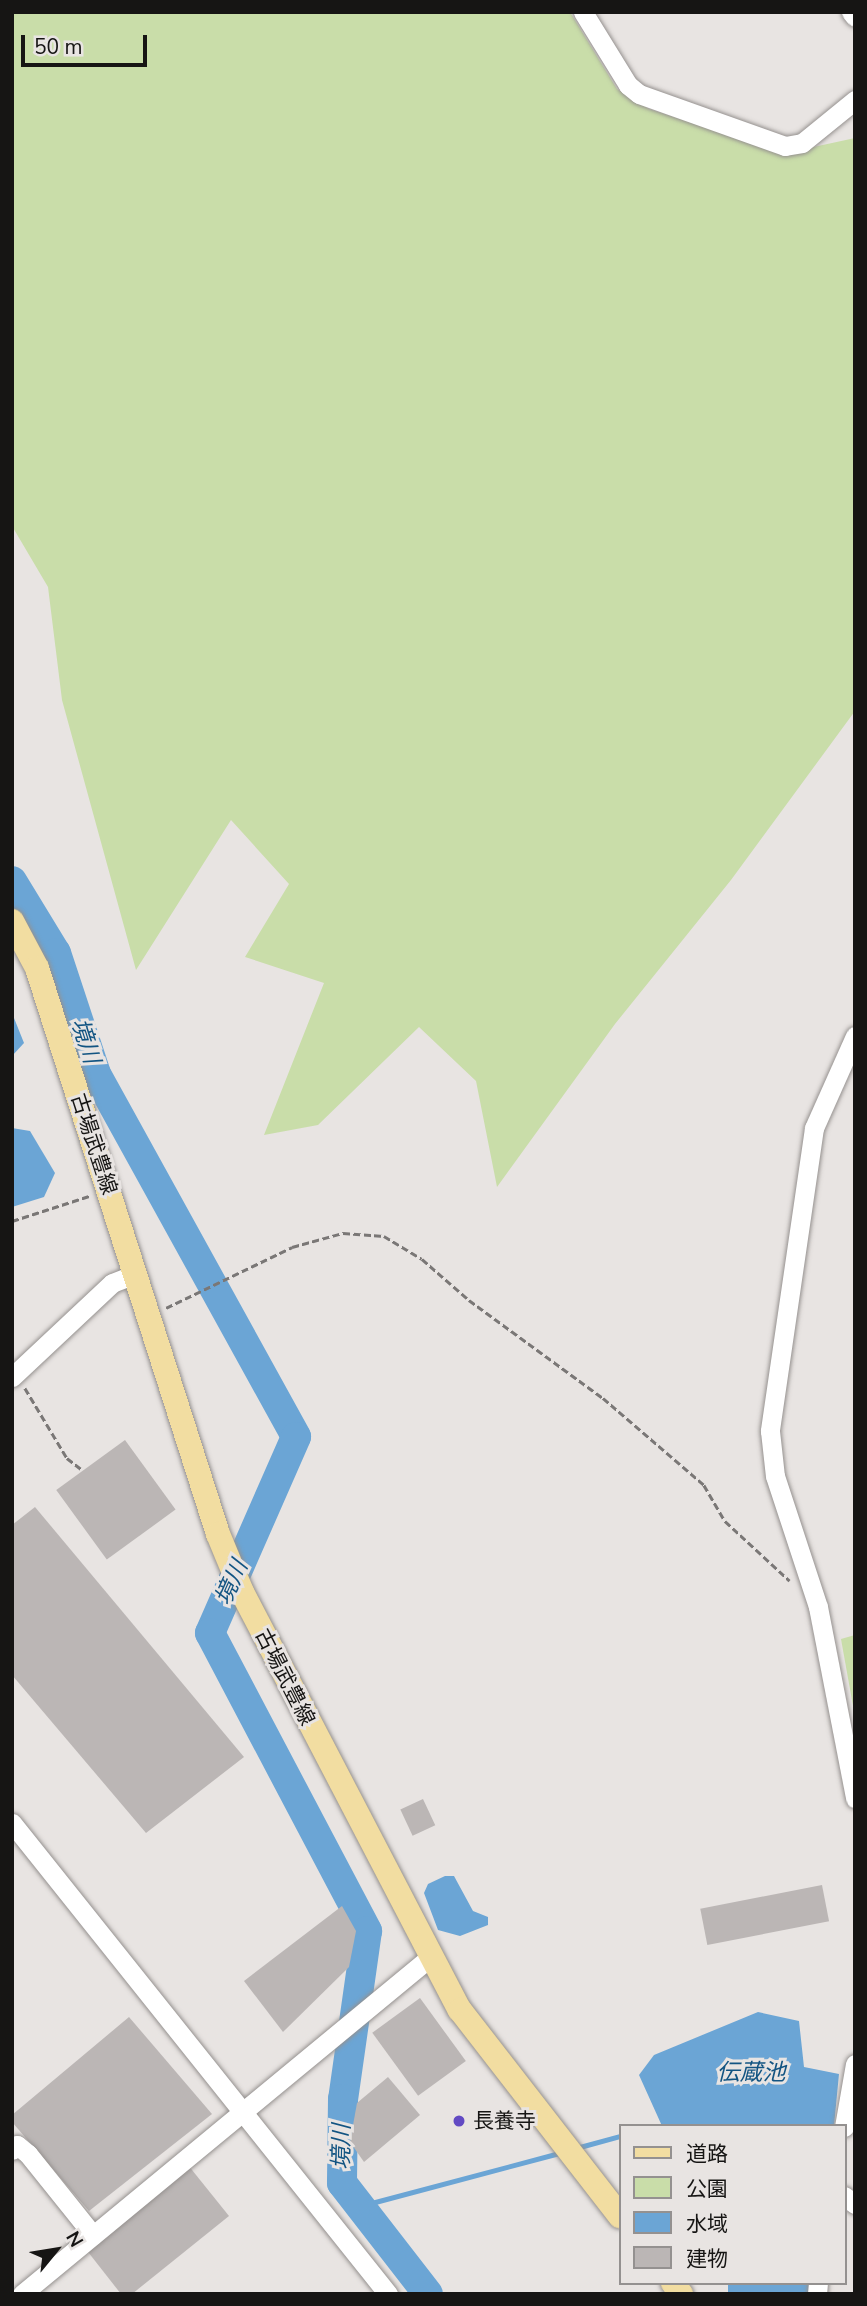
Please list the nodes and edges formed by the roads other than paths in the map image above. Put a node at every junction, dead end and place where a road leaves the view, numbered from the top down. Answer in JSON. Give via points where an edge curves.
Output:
{"nodes":[{"id":1,"x":583,"y":12,"type":"edge"},
{"id":2,"x":851,"y":12,"type":"edge"},
{"id":3,"x":855,"y":17,"type":"edge"},
{"id":4,"x":855,"y":100,"type":"edge"},
{"id":5,"x":12,"y":921,"type":"edge"},
{"id":6,"x":855,"y":1036,"type":"edge"},
{"id":7,"x":136,"y":1274,"type":"junction"},
{"id":8,"x":14,"y":1375,"type":"edge"},
{"id":9,"x":855,"y":1798,"type":"edge"},
{"id":10,"x":12,"y":1823,"type":"edge"},
{"id":11,"x":429,"y":1958,"type":"junction"},
{"id":12,"x":855,"y":2064,"type":"edge"},
{"id":13,"x":244,"y":2112,"type":"junction"},
{"id":14,"x":845,"y":2124,"type":"edge"},
{"id":15,"x":12,"y":2150,"type":"edge"},
{"id":16,"x":618,"y":2213,"type":"edge"},
{"id":17,"x":93,"y":2235,"type":"junction"},
{"id":18,"x":22,"y":2294,"type":"edge"},
{"id":19,"x":388,"y":2294,"type":"edge"}],
"edges":[{"from":1,"to":4,"type":"street","via":[[628,85],[639,94],[785,146],[802,143]]},
{"from":2,"to":3,"type":"street"},
{"from":5,"to":7,"type":"main road","name":"古場武豊線","via":[[37,968]]},
{"from":6,"to":9,"type":"street","via":[[814,1128],[772,1392],[775,1476],[818,1607]]},
{"from":7,"to":8,"type":"street","via":[[112,1283]]},
{"from":7,"to":11,"type":"main road","name":"古場武豊線","via":[[218,1534],[242,1592]]},
{"from":10,"to":13,"type":"street"},
{"from":11,"to":13,"type":"street"},
{"from":11,"to":16,"type":"main road","name":"古場武豊線","via":[[494,2055]]},
{"from":12,"to":14,"type":"street"},
{"from":13,"to":17,"type":"street"},
{"from":13,"to":19,"type":"street"},
{"from":15,"to":17,"type":"street","via":[[17,2145],[28,2154]]},
{"from":17,"to":18,"type":"street"}]}
